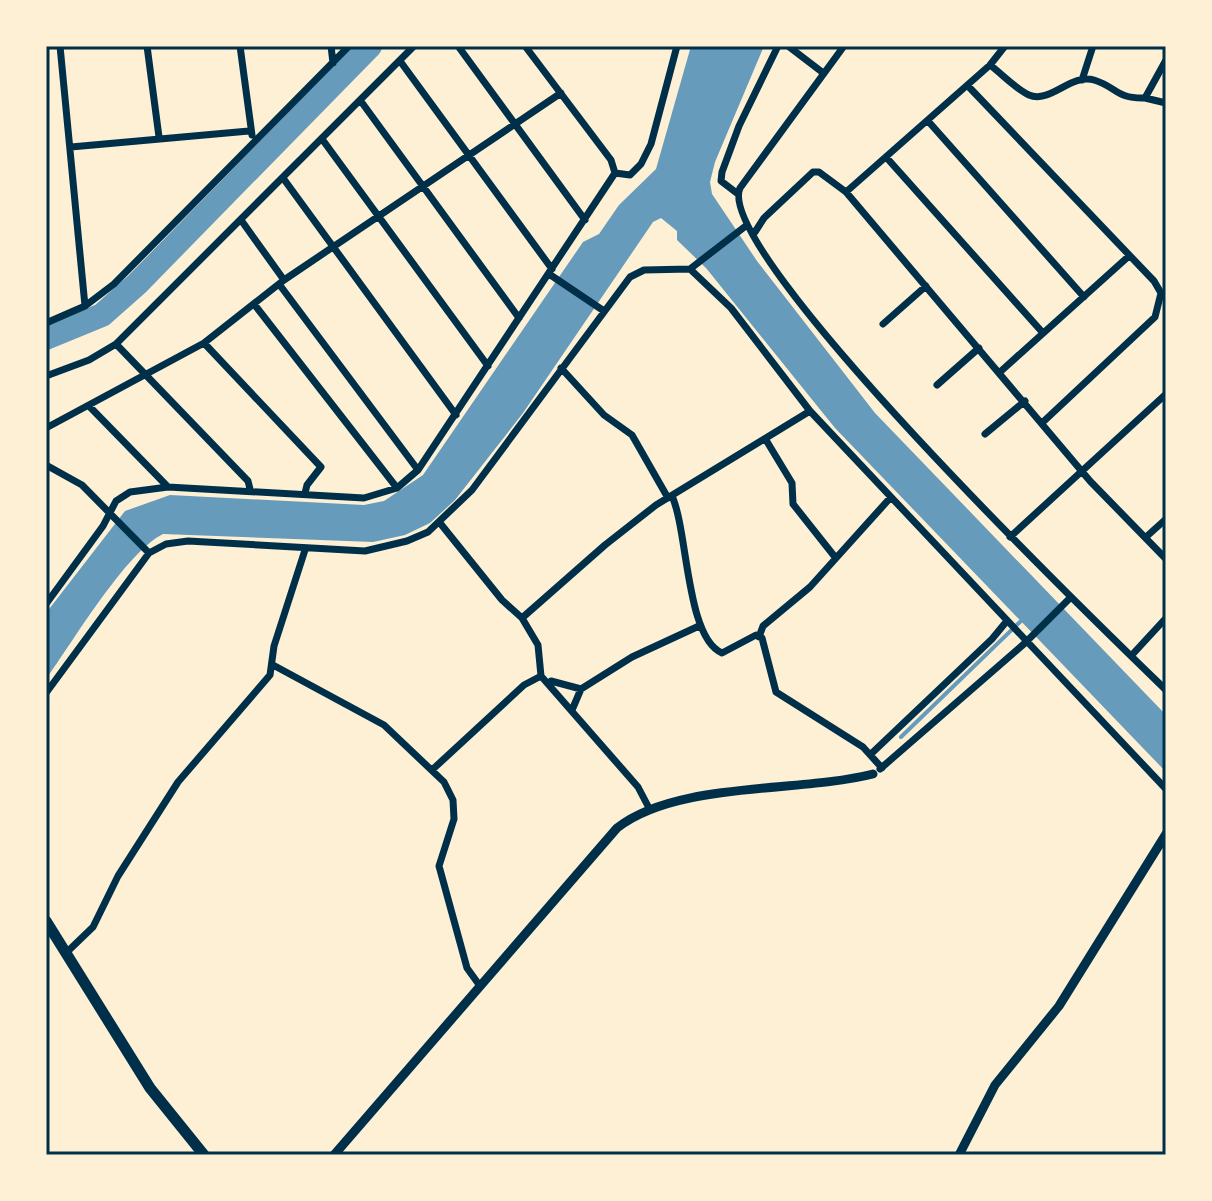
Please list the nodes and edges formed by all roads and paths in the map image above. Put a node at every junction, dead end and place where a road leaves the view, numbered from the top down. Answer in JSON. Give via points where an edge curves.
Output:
{"nodes":[{"id":1,"x":60,"y":46,"type":"edge"},
{"id":2,"x":147,"y":46,"type":"edge"},
{"id":3,"x":240,"y":46,"type":"edge"},
{"id":4,"x":331,"y":46,"type":"edge"},
{"id":5,"x":349,"y":46,"type":"edge"},
{"id":6,"x":414,"y":46,"type":"edge"},
{"id":7,"x":458,"y":46,"type":"edge"},
{"id":8,"x":525,"y":46,"type":"edge"},
{"id":9,"x":677,"y":46,"type":"edge"},
{"id":10,"x":778,"y":46,"type":"edge"},
{"id":11,"x":788,"y":46,"type":"edge"},
{"id":12,"x":844,"y":46,"type":"edge"},
{"id":13,"x":1005,"y":46,"type":"edge"},
{"id":14,"x":1093,"y":46,"type":"edge"},
{"id":15,"x":1166,"y":60,"type":"edge"},
{"id":16,"x":400,"y":61,"type":"junction"},
{"id":17,"x":333,"y":63,"type":"junction"},
{"id":18,"x":990,"y":65,"type":"junction"},
{"id":19,"x":822,"y":72,"type":"junction"},
{"id":20,"x":1082,"y":80,"type":"junction"},
{"id":21,"x":968,"y":86,"type":"junction"},
{"id":22,"x":561,"y":93,"type":"junction"},
{"id":23,"x":1145,"y":98,"type":"junction"},
{"id":24,"x":360,"y":100,"type":"junction"},
{"id":25,"x":1166,"y":103,"type":"edge"},
{"id":26,"x":928,"y":121,"type":"junction"},
{"id":27,"x":514,"y":124,"type":"junction"},
{"id":28,"x":249,"y":131,"type":"junction"},
{"id":29,"x":159,"y":137,"type":"junction"},
{"id":30,"x":256,"y":139,"type":"junction"},
{"id":31,"x":322,"y":139,"type":"junction"},
{"id":32,"x":71,"y":147,"type":"junction"},
{"id":33,"x":468,"y":154,"type":"junction"},
{"id":34,"x":886,"y":157,"type":"junction"},
{"id":35,"x":615,"y":173,"type":"junction"},
{"id":36,"x":283,"y":178,"type":"junction"},
{"id":37,"x":422,"y":185,"type":"junction"},
{"id":38,"x":846,"y":192,"type":"junction"},
{"id":39,"x":738,"y":194,"type":"junction"},
{"id":40,"x":378,"y":215,"type":"junction"},
{"id":41,"x":241,"y":220,"type":"junction"},
{"id":42,"x":585,"y":220,"type":"junction"},
{"id":43,"x":745,"y":228,"type":"junction"},
{"id":44,"x":755,"y":232,"type":"junction"},
{"id":45,"x":333,"y":246,"type":"junction"},
{"id":46,"x":1129,"y":256,"type":"junction"},
{"id":47,"x":693,"y":268,"type":"junction"},
{"id":48,"x":552,"y":274,"type":"junction"},
{"id":49,"x":282,"y":282,"type":"junction"},
{"id":50,"x":926,"y":286,"type":"junction"},
{"id":51,"x":1084,"y":297,"type":"junction"},
{"id":52,"x":254,"y":304,"type":"junction"},
{"id":53,"x":85,"y":306,"type":"junction"},
{"id":54,"x":601,"y":309,"type":"junction"},
{"id":55,"x":519,"y":318,"type":"junction"},
{"id":56,"x":46,"y":323,"type":"edge"},
{"id":57,"x":883,"y":324,"type":"dead end"},
{"id":58,"x":1043,"y":333,"type":"junction"},
{"id":59,"x":204,"y":343,"type":"junction"},
{"id":60,"x":116,"y":344,"type":"junction"},
{"id":61,"x":979,"y":348,"type":"junction"},
{"id":62,"x":488,"y":366,"type":"junction"},
{"id":63,"x":561,"y":368,"type":"junction"},
{"id":64,"x":1000,"y":372,"type":"junction"},
{"id":65,"x":146,"y":375,"type":"junction"},
{"id":66,"x":46,"y":376,"type":"edge"},
{"id":67,"x":937,"y":385,"type":"dead end"},
{"id":68,"x":1164,"y":399,"type":"edge"},
{"id":69,"x":1025,"y":401,"type":"junction"},
{"id":70,"x":90,"y":407,"type":"junction"},
{"id":71,"x":810,"y":411,"type":"junction"},
{"id":72,"x":456,"y":415,"type":"junction"},
{"id":73,"x":1043,"y":422,"type":"junction"},
{"id":74,"x":46,"y":428,"type":"edge"},
{"id":75,"x":985,"y":434,"type":"dead end"},
{"id":76,"x":766,"y":440,"type":"junction"},
{"id":77,"x":46,"y":465,"type":"edge"},
{"id":78,"x":418,"y":470,"type":"junction"},
{"id":79,"x":1083,"y":471,"type":"junction"},
{"id":80,"x":168,"y":487,"type":"junction"},
{"id":81,"x":397,"y":488,"type":"junction"},
{"id":82,"x":250,"y":489,"type":"junction"},
{"id":83,"x":305,"y":493,"type":"junction"},
{"id":84,"x":670,"y":497,"type":"junction"},
{"id":85,"x":891,"y":497,"type":"junction"},
{"id":86,"x":113,"y":514,"type":"junction"},
{"id":87,"x":1166,"y":519,"type":"edge"},
{"id":88,"x":440,"y":523,"type":"junction"},
{"id":89,"x":1010,"y":537,"type":"junction"},
{"id":90,"x":1146,"y":537,"type":"junction"},
{"id":91,"x":305,"y":550,"type":"junction"},
{"id":92,"x":147,"y":551,"type":"junction"},
{"id":93,"x":835,"y":557,"type":"junction"},
{"id":94,"x":1166,"y":559,"type":"edge"},
{"id":95,"x":1069,"y":598,"type":"junction"},
{"id":96,"x":46,"y":604,"type":"edge"},
{"id":97,"x":522,"y":618,"type":"junction"},
{"id":98,"x":1166,"y":618,"type":"edge"},
{"id":99,"x":1007,"y":623,"type":"junction"},
{"id":100,"x":699,"y":626,"type":"junction"},
{"id":101,"x":759,"y":637,"type":"junction"},
{"id":102,"x":1025,"y":639,"type":"junction"},
{"id":103,"x":1131,"y":656,"type":"junction"},
{"id":104,"x":273,"y":665,"type":"junction"},
{"id":105,"x":544,"y":678,"type":"junction"},
{"id":106,"x":581,"y":689,"type":"junction"},
{"id":107,"x":1166,"y":690,"type":"edge"},
{"id":108,"x":46,"y":693,"type":"edge"},
{"id":109,"x":572,"y":710,"type":"junction"},
{"id":110,"x":872,"y":753,"type":"junction"},
{"id":111,"x":432,"y":770,"type":"junction"},
{"id":112,"x":877,"y":771,"type":"junction"},
{"id":113,"x":1166,"y":789,"type":"edge"},
{"id":114,"x":649,"y":808,"type":"junction"},
{"id":115,"x":1166,"y":834,"type":"edge"},
{"id":116,"x":46,"y":921,"type":"edge"},
{"id":117,"x":66,"y":953,"type":"junction"},
{"id":118,"x":480,"y":986,"type":"junction"},
{"id":119,"x":204,"y":1155,"type":"edge"},
{"id":120,"x":334,"y":1155,"type":"edge"},
{"id":121,"x":959,"y":1155,"type":"edge"}],
"edges":[{"from":1,"to":32,"type":"street"},
{"from":2,"to":29,"type":"street"},
{"from":3,"to":28,"type":"street"},
{"from":4,"to":17,"type":"street"},
{"from":5,"to":17,"type":"street"},
{"from":6,"to":16,"type":"street"},
{"from":7,"to":27,"type":"street"},
{"from":8,"to":22,"type":"street"},
{"from":9,"to":35,"type":"street","via":[[646,155],[630,175]]},
{"from":10,"to":39,"type":"street","via":[[722,172],[721,181]]},
{"from":11,"to":19,"type":"street"},
{"from":12,"to":19,"type":"street"},
{"from":13,"to":18,"type":"street"},
{"from":14,"to":20,"type":"street"},
{"from":15,"to":23,"type":"street"},
{"from":16,"to":24,"type":"street"},
{"from":16,"to":33,"type":"street"},
{"from":17,"to":30,"type":"street"},
{"from":18,"to":20,"type":"street","via":[[1039,97]]},
{"from":18,"to":21,"type":"street"},
{"from":19,"to":39,"type":"street"},
{"from":20,"to":23,"type":"street","via":[[1093,79],[1126,98]]},
{"from":21,"to":26,"type":"street"},
{"from":21,"to":46,"type":"street"},
{"from":22,"to":27,"type":"street"},
{"from":22,"to":35,"type":"street"},
{"from":23,"to":25,"type":"street"},
{"from":24,"to":31,"type":"street"},
{"from":24,"to":37,"type":"street"},
{"from":26,"to":34,"type":"street"},
{"from":26,"to":51,"type":"street"},
{"from":27,"to":33,"type":"street"},
{"from":27,"to":42,"type":"street"},
{"from":28,"to":29,"type":"street"},
{"from":28,"to":30,"type":"street"},
{"from":29,"to":32,"type":"street"},
{"from":30,"to":53,"type":"street","via":[[114,284]]},
{"from":31,"to":36,"type":"street"},
{"from":31,"to":40,"type":"street"},
{"from":32,"to":53,"type":"street"},
{"from":33,"to":37,"type":"street"},
{"from":33,"to":48,"type":"street"},
{"from":34,"to":38,"type":"street"},
{"from":34,"to":58,"type":"street"},
{"from":35,"to":42,"type":"street"},
{"from":36,"to":41,"type":"street"},
{"from":36,"to":45,"type":"street"},
{"from":37,"to":40,"type":"street"},
{"from":37,"to":55,"type":"street"},
{"from":38,"to":44,"type":"street","via":[[813,172]]},
{"from":38,"to":50,"type":"street"},
{"from":39,"to":43,"type":"street"},
{"from":40,"to":45,"type":"street"},
{"from":40,"to":62,"type":"street"},
{"from":41,"to":49,"type":"street"},
{"from":41,"to":60,"type":"street"},
{"from":42,"to":48,"type":"street"},
{"from":43,"to":44,"type":"street"},
{"from":43,"to":47,"type":"street"},
{"from":44,"to":89,"type":"street","via":[[772,263],[868,387]]},
{"from":45,"to":49,"type":"street"},
{"from":45,"to":72,"type":"street"},
{"from":46,"to":51,"type":"street"},
{"from":46,"to":73,"type":"street","via":[[1161,293],[1155,317]]},
{"from":47,"to":54,"type":"street","via":[[644,270],[630,277]]},
{"from":47,"to":71,"type":"street","via":[[731,308]]},
{"from":48,"to":54,"type":"street"},
{"from":48,"to":55,"type":"street"},
{"from":49,"to":52,"type":"street"},
{"from":49,"to":78,"type":"street"},
{"from":50,"to":57,"type":"street"},
{"from":50,"to":61,"type":"street"},
{"from":51,"to":58,"type":"street"},
{"from":52,"to":59,"type":"street"},
{"from":52,"to":81,"type":"street"},
{"from":53,"to":56,"type":"street"},
{"from":54,"to":63,"type":"street"},
{"from":55,"to":62,"type":"street"},
{"from":58,"to":64,"type":"street"},
{"from":59,"to":65,"type":"street"},
{"from":59,"to":83,"type":"street","via":[[321,467]]},
{"from":60,"to":65,"type":"street"},
{"from":60,"to":66,"type":"street"},
{"from":61,"to":64,"type":"street"},
{"from":61,"to":67,"type":"street"},
{"from":62,"to":72,"type":"street"},
{"from":63,"to":84,"type":"street","via":[[597,409],[632,435]]},
{"from":63,"to":88,"type":"street","via":[[472,490]]},
{"from":64,"to":69,"type":"street"},
{"from":65,"to":70,"type":"street"},
{"from":65,"to":82,"type":"street"},
{"from":68,"to":79,"type":"street"},
{"from":69,"to":73,"type":"street"},
{"from":69,"to":75,"type":"street"},
{"from":70,"to":74,"type":"street"},
{"from":70,"to":80,"type":"street"},
{"from":71,"to":76,"type":"street"},
{"from":71,"to":85,"type":"street"},
{"from":72,"to":78,"type":"street"},
{"from":73,"to":79,"type":"street"},
{"from":76,"to":84,"type":"street"},
{"from":76,"to":93,"type":"street","via":[[792,483],[793,504]]},
{"from":77,"to":86,"type":"street","via":[[82,485]]},
{"from":78,"to":81,"type":"street"},
{"from":79,"to":89,"type":"street"},
{"from":79,"to":90,"type":"street"},
{"from":80,"to":82,"type":"street"},
{"from":80,"to":86,"type":"street","via":[[130,492]]},
{"from":81,"to":83,"type":"street","via":[[364,498]]},
{"from":82,"to":83,"type":"street"},
{"from":84,"to":97,"type":"street"},
{"from":84,"to":100,"type":"street"},
{"from":85,"to":93,"type":"street"},
{"from":85,"to":99,"type":"street"},
{"from":86,"to":92,"type":"street"},
{"from":86,"to":96,"type":"street"},
{"from":87,"to":90,"type":"street"},
{"from":88,"to":91,"type":"street","via":[[379,549]]},
{"from":88,"to":97,"type":"street"},
{"from":89,"to":95,"type":"street"},
{"from":90,"to":94,"type":"street"},
{"from":91,"to":92,"type":"street","via":[[188,541]]},
{"from":91,"to":104,"type":"street","via":[[274,646]]},
{"from":92,"to":108,"type":"street"},
{"from":93,"to":101,"type":"street","via":[[810,587],[763,626]]},
{"from":95,"to":102,"type":"street"},
{"from":95,"to":103,"type":"street"},
{"from":97,"to":105,"type":"street","via":[[538,645]]},
{"from":98,"to":103,"type":"street"},
{"from":99,"to":102,"type":"street"},
{"from":99,"to":110,"type":"street"},
{"from":100,"to":101,"type":"street","via":[[722,653]]},
{"from":100,"to":106,"type":"street","via":[[632,657]]},
{"from":101,"to":110,"type":"street","via":[[776,692]]},
{"from":102,"to":112,"type":"street"},
{"from":102,"to":113,"type":"street"},
{"from":103,"to":107,"type":"street"},
{"from":104,"to":111,"type":"street","via":[[384,725]]},
{"from":104,"to":117,"type":"street","via":[[265,683],[178,782],[118,876],[93,927]]},
{"from":105,"to":106,"type":"street"},
{"from":105,"to":109,"type":"street"},
{"from":105,"to":111,"type":"street","via":[[524,685]]},
{"from":106,"to":109,"type":"street"},
{"from":109,"to":114,"type":"street","via":[[638,787]]},
{"from":110,"to":112,"type":"street"},
{"from":111,"to":118,"type":"street","via":[[453,800],[454,819],[439,866],[467,968]]},
{"from":112,"to":114,"type":"street"},
{"from":114,"to":118,"type":"street","via":[[617,828]]},
{"from":115,"to":121,"type":"street","via":[[1059,1006],[995,1085]]},
{"from":116,"to":117,"type":"main road"},
{"from":117,"to":119,"type":"main road","via":[[150,1088]]},
{"from":118,"to":120,"type":"street"}]}
